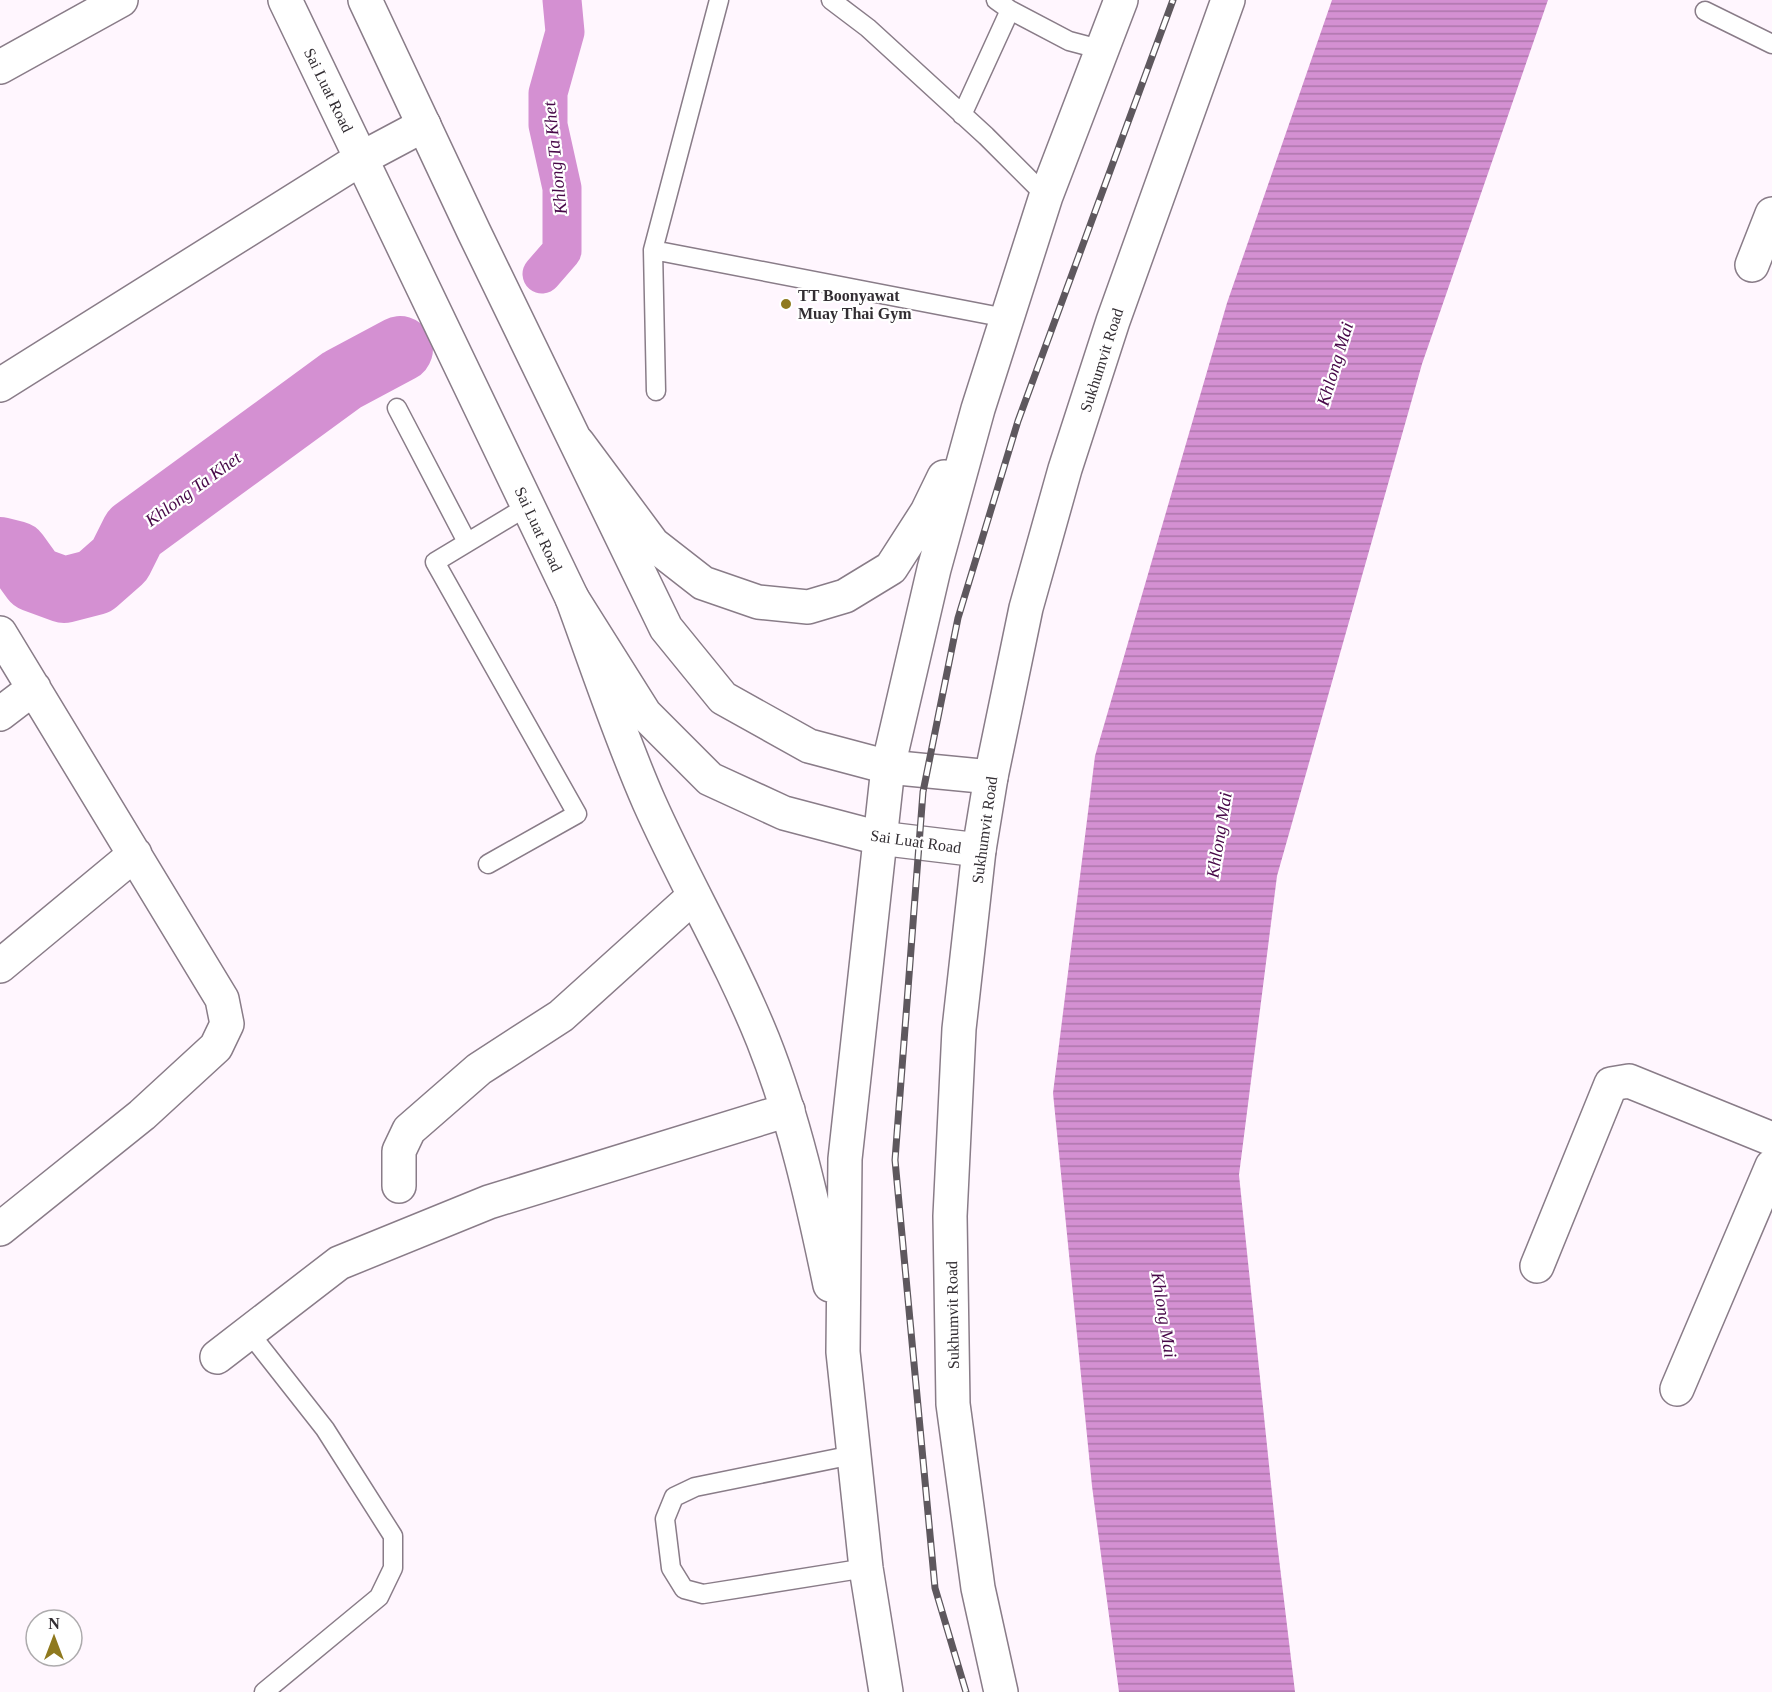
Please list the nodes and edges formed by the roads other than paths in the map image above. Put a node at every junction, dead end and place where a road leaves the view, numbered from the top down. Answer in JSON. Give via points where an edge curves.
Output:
{"nodes":[{"id":1,"x":121,"y":0,"type":"edge"},
{"id":2,"x":285,"y":0,"type":"edge"},
{"id":3,"x":365,"y":0,"type":"edge"},
{"id":4,"x":718,"y":0,"type":"edge"},
{"id":5,"x":831,"y":0,"type":"edge"},
{"id":6,"x":1121,"y":0,"type":"edge"},
{"id":7,"x":1228,"y":0,"type":"edge"},
{"id":8,"x":1003,"y":5,"type":"edge"},
{"id":9,"x":1705,"y":11,"type":"dead end"},
{"id":10,"x":1772,"y":44,"type":"edge"},
{"id":11,"x":1102,"y":50,"type":"junction"},
{"id":12,"x":0,"y":67,"type":"edge"},
{"id":13,"x":962,"y":115,"type":"junction"},
{"id":14,"x":424,"y":125,"type":"junction"},
{"id":15,"x":362,"y":158,"type":"junction"},
{"id":16,"x":1046,"y":196,"type":"junction"},
{"id":17,"x":1772,"y":214,"type":"edge"},
{"id":18,"x":653,"y":250,"type":"junction"},
{"id":19,"x":1752,"y":265,"type":"dead end"},
{"id":20,"x":1006,"y":318,"type":"junction"},
{"id":21,"x":0,"y":385,"type":"edge"},
{"id":22,"x":656,"y":391,"type":"dead end"},
{"id":23,"x":397,"y":408,"type":"dead end"},
{"id":24,"x":978,"y":409,"type":"junction"},
{"id":25,"x":578,"y":443,"type":"junction"},
{"id":26,"x":528,"y":506,"type":"junction"},
{"id":27,"x":467,"y":542,"type":"junction"},
{"id":28,"x":572,"y":598,"type":"junction"},
{"id":29,"x":0,"y":633,"type":"edge"},
{"id":30,"x":34,"y":688,"type":"junction"},
{"id":31,"x":0,"y":714,"type":"edge"},
{"id":32,"x":888,"y":767,"type":"junction"},
{"id":33,"x":991,"y":777,"type":"junction"},
{"id":34,"x":879,"y":838,"type":"junction"},
{"id":35,"x":980,"y":850,"type":"junction"},
{"id":36,"x":135,"y":854,"type":"junction"},
{"id":37,"x":488,"y":864,"type":"dead end"},
{"id":38,"x":694,"y":896,"type":"junction"},
{"id":39,"x":0,"y":966,"type":"edge"},
{"id":40,"x":788,"y":1110,"type":"junction"},
{"id":41,"x":1772,"y":1139,"type":"edge"},
{"id":42,"x":1772,"y":1166,"type":"edge"},
{"id":43,"x":399,"y":1186,"type":"dead end"},
{"id":44,"x":0,"y":1229,"type":"edge"},
{"id":45,"x":1538,"y":1266,"type":"dead end"},
{"id":46,"x":248,"y":1331,"type":"junction"},
{"id":47,"x":843,"y":1352,"type":"junction"},
{"id":48,"x":217,"y":1357,"type":"dead end"},
{"id":49,"x":1677,"y":1389,"type":"dead end"},
{"id":50,"x":854,"y":1455,"type":"junction"},
{"id":51,"x":866,"y":1568,"type":"junction"},
{"id":52,"x":264,"y":1692,"type":"edge"},
{"id":53,"x":886,"y":1692,"type":"edge"},
{"id":54,"x":1001,"y":1692,"type":"edge"}],
"edges":[{"from":1,"to":12,"type":"main road"},
{"from":2,"to":15,"type":"main road","name":"Sai Luat Road"},
{"from":3,"to":14,"type":"main road"},
{"from":4,"to":18,"type":"lane"},
{"from":5,"to":13,"type":"lane","via":[[868,28]]},
{"from":6,"to":11,"type":"main road"},
{"from":7,"to":33,"type":"main road","name":"Sukhumvit Road","via":[[1113,321],[1065,469],[1026,608]]},
{"from":8,"to":11,"type":"lane","via":[[1069,41]]},
{"from":8,"to":13,"type":"lane"},
{"from":9,"to":10,"type":"lane"},
{"from":11,"to":16,"type":"main road"},
{"from":13,"to":16,"type":"lane"},
{"from":14,"to":15,"type":"main road"},
{"from":14,"to":25,"type":"main road"},
{"from":15,"to":21,"type":"main road"},
{"from":15,"to":26,"type":"main road","name":"Sai Luat Road"},
{"from":16,"to":20,"type":"main road"},
{"from":17,"to":19,"type":"main road"},
{"from":18,"to":20,"type":"lane"},
{"from":18,"to":22,"type":"lane"},
{"from":20,"to":24,"type":"main road"},
{"from":23,"to":27,"type":"lane"},
{"from":24,"to":25,"type":"main road","via":[[927,512],[891,568],[845,596],[808,607],[758,602],[703,583],[653,544]]},
{"from":24,"to":32,"type":"main road","via":[[941,541]]},
{"from":25,"to":32,"type":"main road","via":[[666,628],[723,698],[809,746]]},
{"from":26,"to":27,"type":"lane"},
{"from":26,"to":28,"type":"main road","name":"Sai Luat Road"},
{"from":27,"to":37,"type":"lane","via":[[435,562],[577,814]]},
{"from":28,"to":34,"type":"main road","name":"Sai Luat Road","via":[[645,714],[710,779],[784,813]]},
{"from":28,"to":38,"type":"main road","via":[[649,801]]},
{"from":29,"to":30,"type":"main road"},
{"from":30,"to":31,"type":"main road"},
{"from":30,"to":36,"type":"main road"},
{"from":32,"to":33,"type":"main road"},
{"from":32,"to":34,"type":"main road"},
{"from":33,"to":35,"type":"main road","name":"Sukhumvit Road"},
{"from":34,"to":35,"type":"main road","name":"Sai Luat Road"},
{"from":34,"to":47,"type":"main road","via":[[845,1159]]},
{"from":35,"to":54,"type":"main road","name":"Sukhumvit Road","via":[[959,1029],[950,1216],[953,1404],[978,1588]]},
{"from":36,"to":39,"type":"main road"},
{"from":36,"to":44,"type":"main road","via":[[222,999],[227,1024],[216,1047],[142,1115]]},
{"from":38,"to":40,"type":"main road","via":[[736,979]]},
{"from":38,"to":43,"type":"main road","via":[[561,1016],[479,1069],[409,1130],[399,1151]]},
{"from":40,"to":46,"type":"main road","via":[[489,1202],[339,1263]]},
{"from":40,"to":47,"type":"main road","via":[[820,1236]]},
{"from":41,"to":45,"type":"main road","via":[[1629,1081],[1611,1084]]},
{"from":42,"to":49,"type":"main road"},
{"from":46,"to":48,"type":"main road"},
{"from":46,"to":52,"type":"lane","via":[[325,1429],[393,1536],[393,1568],[380,1597]]},
{"from":47,"to":50,"type":"main road"},
{"from":50,"to":51,"type":"main road"},
{"from":50,"to":51,"type":"lane","via":[[695,1487],[674,1497],[665,1519],[671,1568],[684,1589],[703,1594]]},
{"from":51,"to":53,"type":"main road"}]}
